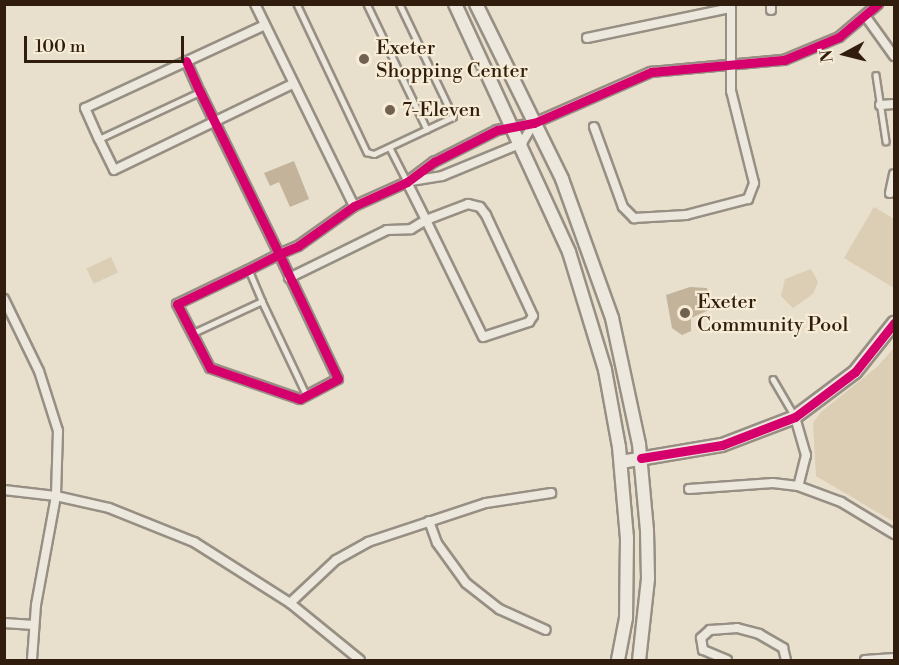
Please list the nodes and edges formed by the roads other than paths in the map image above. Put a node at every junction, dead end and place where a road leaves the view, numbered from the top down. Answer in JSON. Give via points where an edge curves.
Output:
{"nodes":[{"id":1,"x":255,"y":4,"type":"edge"},
{"id":2,"x":297,"y":4,"type":"edge"},
{"id":3,"x":367,"y":4,"type":"edge"},
{"id":4,"x":399,"y":4,"type":"edge"},
{"id":5,"x":455,"y":4,"type":"edge"},
{"id":6,"x":476,"y":4,"type":"edge"},
{"id":7,"x":878,"y":4,"type":"edge"},
{"id":8,"x":731,"y":6,"type":"edge"},
{"id":9,"x":866,"y":17,"type":"junction"},
{"id":10,"x":265,"y":25,"type":"junction"},
{"id":11,"x":587,"y":38,"type":"dead end"},
{"id":12,"x":894,"y":56,"type":"edge"},
{"id":13,"x":186,"y":61,"type":"junction"},
{"id":14,"x":730,"y":64,"type":"junction"},
{"id":15,"x":876,"y":75,"type":"dead end"},
{"id":16,"x":293,"y":84,"type":"junction"},
{"id":17,"x":200,"y":92,"type":"junction"},
{"id":18,"x":894,"y":104,"type":"edge"},
{"id":19,"x":880,"y":105,"type":"junction"},
{"id":20,"x":214,"y":122,"type":"junction"},
{"id":21,"x":534,"y":123,"type":"junction"},
{"id":22,"x":513,"y":125,"type":"junction"},
{"id":23,"x":594,"y":127,"type":"dead end"},
{"id":24,"x":427,"y":129,"type":"junction"},
{"id":25,"x":99,"y":139,"type":"junction"},
{"id":26,"x":886,"y":141,"type":"dead end"},
{"id":27,"x":522,"y":143,"type":"junction"},
{"id":28,"x":390,"y":148,"type":"junction"},
{"id":29,"x":894,"y":174,"type":"edge"},
{"id":30,"x":407,"y":182,"type":"junction"},
{"id":31,"x":890,"y":193,"type":"dead end"},
{"id":32,"x":354,"y":206,"type":"junction"},
{"id":33,"x":426,"y":220,"type":"junction"},
{"id":34,"x":279,"y":254,"type":"junction"},
{"id":35,"x":248,"y":270,"type":"junction"},
{"id":36,"x":289,"y":278,"type":"junction"},
{"id":37,"x":4,"y":298,"type":"edge"},
{"id":38,"x":262,"y":301,"type":"junction"},
{"id":39,"x":894,"y":323,"type":"edge"},
{"id":40,"x":191,"y":334,"type":"junction"},
{"id":41,"x":773,"y":379,"type":"dead end"},
{"id":42,"x":308,"y":397,"type":"junction"},
{"id":43,"x":795,"y":417,"type":"junction"},
{"id":44,"x":641,"y":458,"type":"junction"},
{"id":45,"x":621,"y":462,"type":"junction"},
{"id":46,"x":798,"y":486,"type":"junction"},
{"id":47,"x":689,"y":489,"type":"dead end"},
{"id":48,"x":4,"y":490,"type":"edge"},
{"id":49,"x":551,"y":493,"type":"dead end"},
{"id":50,"x":56,"y":496,"type":"junction"},
{"id":51,"x":429,"y":521,"type":"junction"},
{"id":52,"x":894,"y":534,"type":"edge"},
{"id":53,"x":290,"y":603,"type":"junction"},
{"id":54,"x":4,"y":623,"type":"edge"},
{"id":55,"x":34,"y":625,"type":"junction"},
{"id":56,"x":546,"y":630,"type":"dead end"},
{"id":57,"x":894,"y":658,"type":"edge"},
{"id":58,"x":32,"y":660,"type":"edge"},
{"id":59,"x":360,"y":660,"type":"edge"},
{"id":60,"x":618,"y":660,"type":"edge"},
{"id":61,"x":639,"y":660,"type":"edge"},
{"id":62,"x":727,"y":660,"type":"edge"},
{"id":63,"x":786,"y":660,"type":"edge"},
{"id":64,"x":865,"y":660,"type":"edge"}],
"edges":[{"from":1,"to":10,"type":"street"},
{"from":2,"to":28,"type":"lane","via":[[367,152],[374,154]]},
{"from":3,"to":24,"type":"lane"},
{"from":4,"to":24,"type":"lane","via":[[453,117]]},
{"from":5,"to":22,"type":"main road"},
{"from":6,"to":21,"type":"main road"},
{"from":7,"to":9,"type":"street"},
{"from":8,"to":11,"type":"street"},
{"from":8,"to":14,"type":"street"},
{"from":9,"to":12,"type":"street"},
{"from":9,"to":14,"type":"street","via":[[818,48],[784,60]]},
{"from":10,"to":13,"type":"street"},
{"from":10,"to":16,"type":"street"},
{"from":13,"to":17,"type":"street"},
{"from":13,"to":25,"type":"street","via":[[85,108]]},
{"from":14,"to":21,"type":"street","via":[[651,72]]},
{"from":14,"to":23,"type":"street","via":[[731,91],[754,183],[742,204],[686,215],[634,218],[623,207]]},
{"from":15,"to":19,"type":"lane"},
{"from":16,"to":20,"type":"street"},
{"from":16,"to":32,"type":"street"},
{"from":17,"to":20,"type":"street"},
{"from":17,"to":25,"type":"lane"},
{"from":18,"to":19,"type":"street"},
{"from":19,"to":26,"type":"lane"},
{"from":20,"to":25,"type":"street","via":[[114,170]]},
{"from":20,"to":34,"type":"street"},
{"from":21,"to":22,"type":"street"},
{"from":21,"to":27,"type":"street"},
{"from":21,"to":44,"type":"main road","via":[[562,179],[598,273],[627,378]]},
{"from":22,"to":27,"type":"main road"},
{"from":22,"to":30,"type":"street","via":[[434,162]]},
{"from":24,"to":28,"type":"lane"},
{"from":27,"to":30,"type":"street","via":[[442,176]]},
{"from":27,"to":45,"type":"main road","via":[[569,252],[590,315]]},
{"from":28,"to":30,"type":"lane"},
{"from":29,"to":31,"type":"street"},
{"from":30,"to":32,"type":"street"},
{"from":30,"to":33,"type":"street"},
{"from":32,"to":34,"type":"street"},
{"from":33,"to":33,"type":"street","via":[[483,337],[529,322],[532,308],[480,207],[468,204]]},
{"from":33,"to":36,"type":"street","via":[[411,229],[387,230]]},
{"from":34,"to":35,"type":"street"},
{"from":34,"to":36,"type":"street"},
{"from":35,"to":38,"type":"lane"},
{"from":35,"to":40,"type":"street","via":[[177,304]]},
{"from":36,"to":42,"type":"street","via":[[338,380]]},
{"from":37,"to":50,"type":"street","via":[[39,371],[56,420]]},
{"from":38,"to":40,"type":"lane"},
{"from":38,"to":42,"type":"lane"},
{"from":39,"to":43,"type":"main road","via":[[855,372]]},
{"from":40,"to":42,"type":"street","via":[[210,368],[295,398]]},
{"from":41,"to":43,"type":"lane"},
{"from":43,"to":44,"type":"main road","via":[[722,445]]},
{"from":43,"to":46,"type":"street","via":[[806,455]]},
{"from":44,"to":45,"type":"main road"},
{"from":44,"to":61,"type":"main road","via":[[648,579]]},
{"from":45,"to":60,"type":"main road","via":[[628,577]]},
{"from":46,"to":47,"type":"street","via":[[755,483]]},
{"from":46,"to":52,"type":"street","via":[[841,502]]},
{"from":48,"to":50,"type":"street"},
{"from":49,"to":51,"type":"street","via":[[486,503]]},
{"from":50,"to":53,"type":"street","via":[[109,508],[194,542]]},
{"from":50,"to":55,"type":"street"},
{"from":51,"to":53,"type":"street","via":[[368,542],[336,560]]},
{"from":51,"to":56,"type":"street","via":[[437,543],[466,583],[499,609]]},
{"from":53,"to":59,"type":"street"},
{"from":54,"to":55,"type":"street"},
{"from":55,"to":58,"type":"street"},
{"from":57,"to":64,"type":"street"},
{"from":62,"to":63,"type":"street","via":[[704,650],[701,638],[710,630],[737,628],[759,634],[783,648]]}]}
